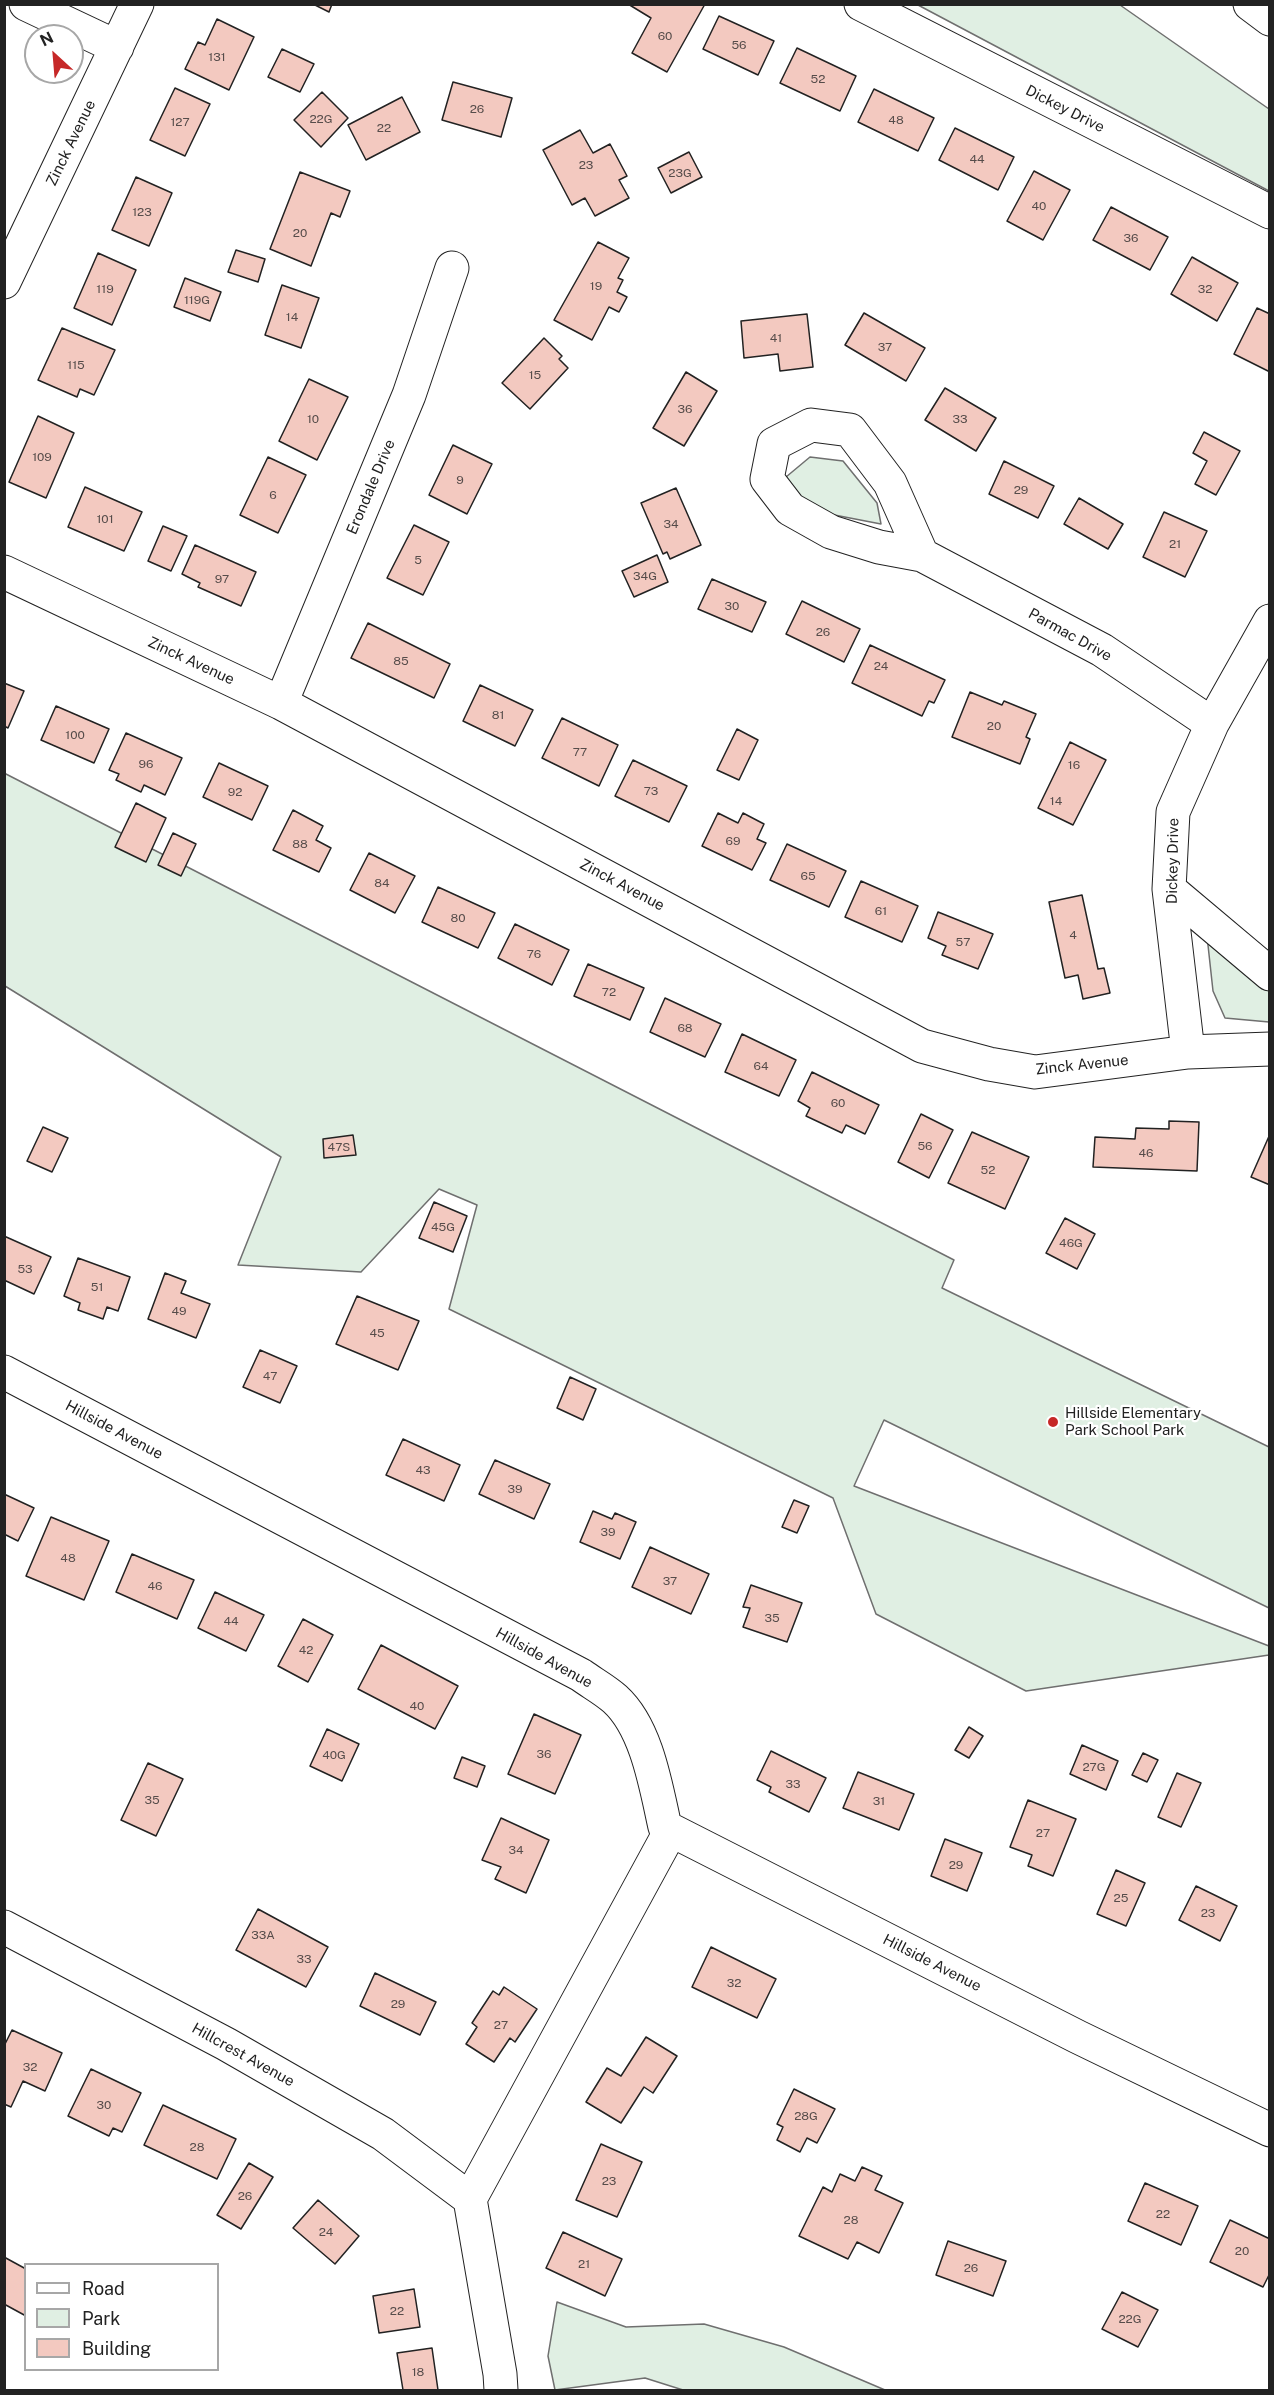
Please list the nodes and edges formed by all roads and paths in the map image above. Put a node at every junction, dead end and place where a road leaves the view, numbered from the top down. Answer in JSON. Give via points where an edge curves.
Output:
{"nodes":[{"id":1,"x":26,"y":4,"type":"edge"},
{"id":2,"x":137,"y":4,"type":"edge"},
{"id":3,"x":861,"y":4,"type":"edge"},
{"id":4,"x":1250,"y":4,"type":"edge"},
{"id":5,"x":1269,"y":19,"type":"edge"},
{"id":6,"x":117,"y":47,"type":"junction"},
{"id":7,"x":1269,"y":212,"type":"edge"},
{"id":8,"x":453,"y":268,"type":"dead end"},
{"id":9,"x":4,"y":282,"type":"edge"},
{"id":10,"x":922,"y":555,"type":"junction"},
{"id":11,"x":4,"y":572,"type":"edge"},
{"id":12,"x":1269,"y":621,"type":"edge"},
{"id":13,"x":281,"y":703,"type":"junction"},
{"id":14,"x":1212,"y":724,"type":"junction"},
{"id":15,"x":1169,"y":889,"type":"junction"},
{"id":16,"x":1269,"y":974,"type":"edge"},
{"id":17,"x":1269,"y":1049,"type":"edge"},
{"id":18,"x":1188,"y":1052,"type":"junction"},
{"id":19,"x":4,"y":1372,"type":"edge"},
{"id":20,"x":671,"y":1830,"type":"junction"},
{"id":21,"x":4,"y":1927,"type":"edge"},
{"id":22,"x":1266,"y":2119,"type":"edge"},
{"id":23,"x":470,"y":2199,"type":"junction"},
{"id":24,"x":501,"y":2391,"type":"edge"}],
"edges":[{"from":1,"to":6,"type":"street"},
{"from":2,"to":6,"type":"street","name":"Zinck Avenue"},
{"from":3,"to":7,"type":"street","name":"Dickey Drive"},
{"from":4,"to":5,"type":"street"},
{"from":6,"to":9,"type":"street","name":"Zinck Avenue"},
{"from":8,"to":13,"type":"street","name":"Erondale Drive","via":[[409,395]]},
{"from":10,"to":10,"type":"street","name":"Parmac Drive","via":[[890,483],[850,429],[811,425],[774,444],[767,479],[790,509],[831,532]]},
{"from":10,"to":14,"type":"street","name":"Parmac Drive","via":[[1102,650]]},
{"from":11,"to":13,"type":"street","name":"Zinck Avenue"},
{"from":12,"to":14,"type":"street","name":"Dickey Drive"},
{"from":13,"to":18,"type":"street","name":"Zinck Avenue","via":[[922,1046],[1035,1072]]},
{"from":14,"to":15,"type":"street","name":"Dickey Drive","via":[[1173,812]]},
{"from":15,"to":16,"type":"street"},
{"from":15,"to":18,"type":"street","name":"Dickey Drive"},
{"from":17,"to":18,"type":"street","name":"Zinck Avenue"},
{"from":19,"to":20,"type":"street","name":"Hillside Avenue","via":[[581,1676],[616,1700],[651,1762],[665,1827]]},
{"from":20,"to":22,"type":"street","name":"Hillside Avenue","via":[[1078,2037]]},
{"from":20,"to":23,"type":"street"},
{"from":21,"to":23,"type":"street","name":"Hillcrest Avenue","via":[[226,2044],[383,2134]]},
{"from":23,"to":24,"type":"street"}]}
